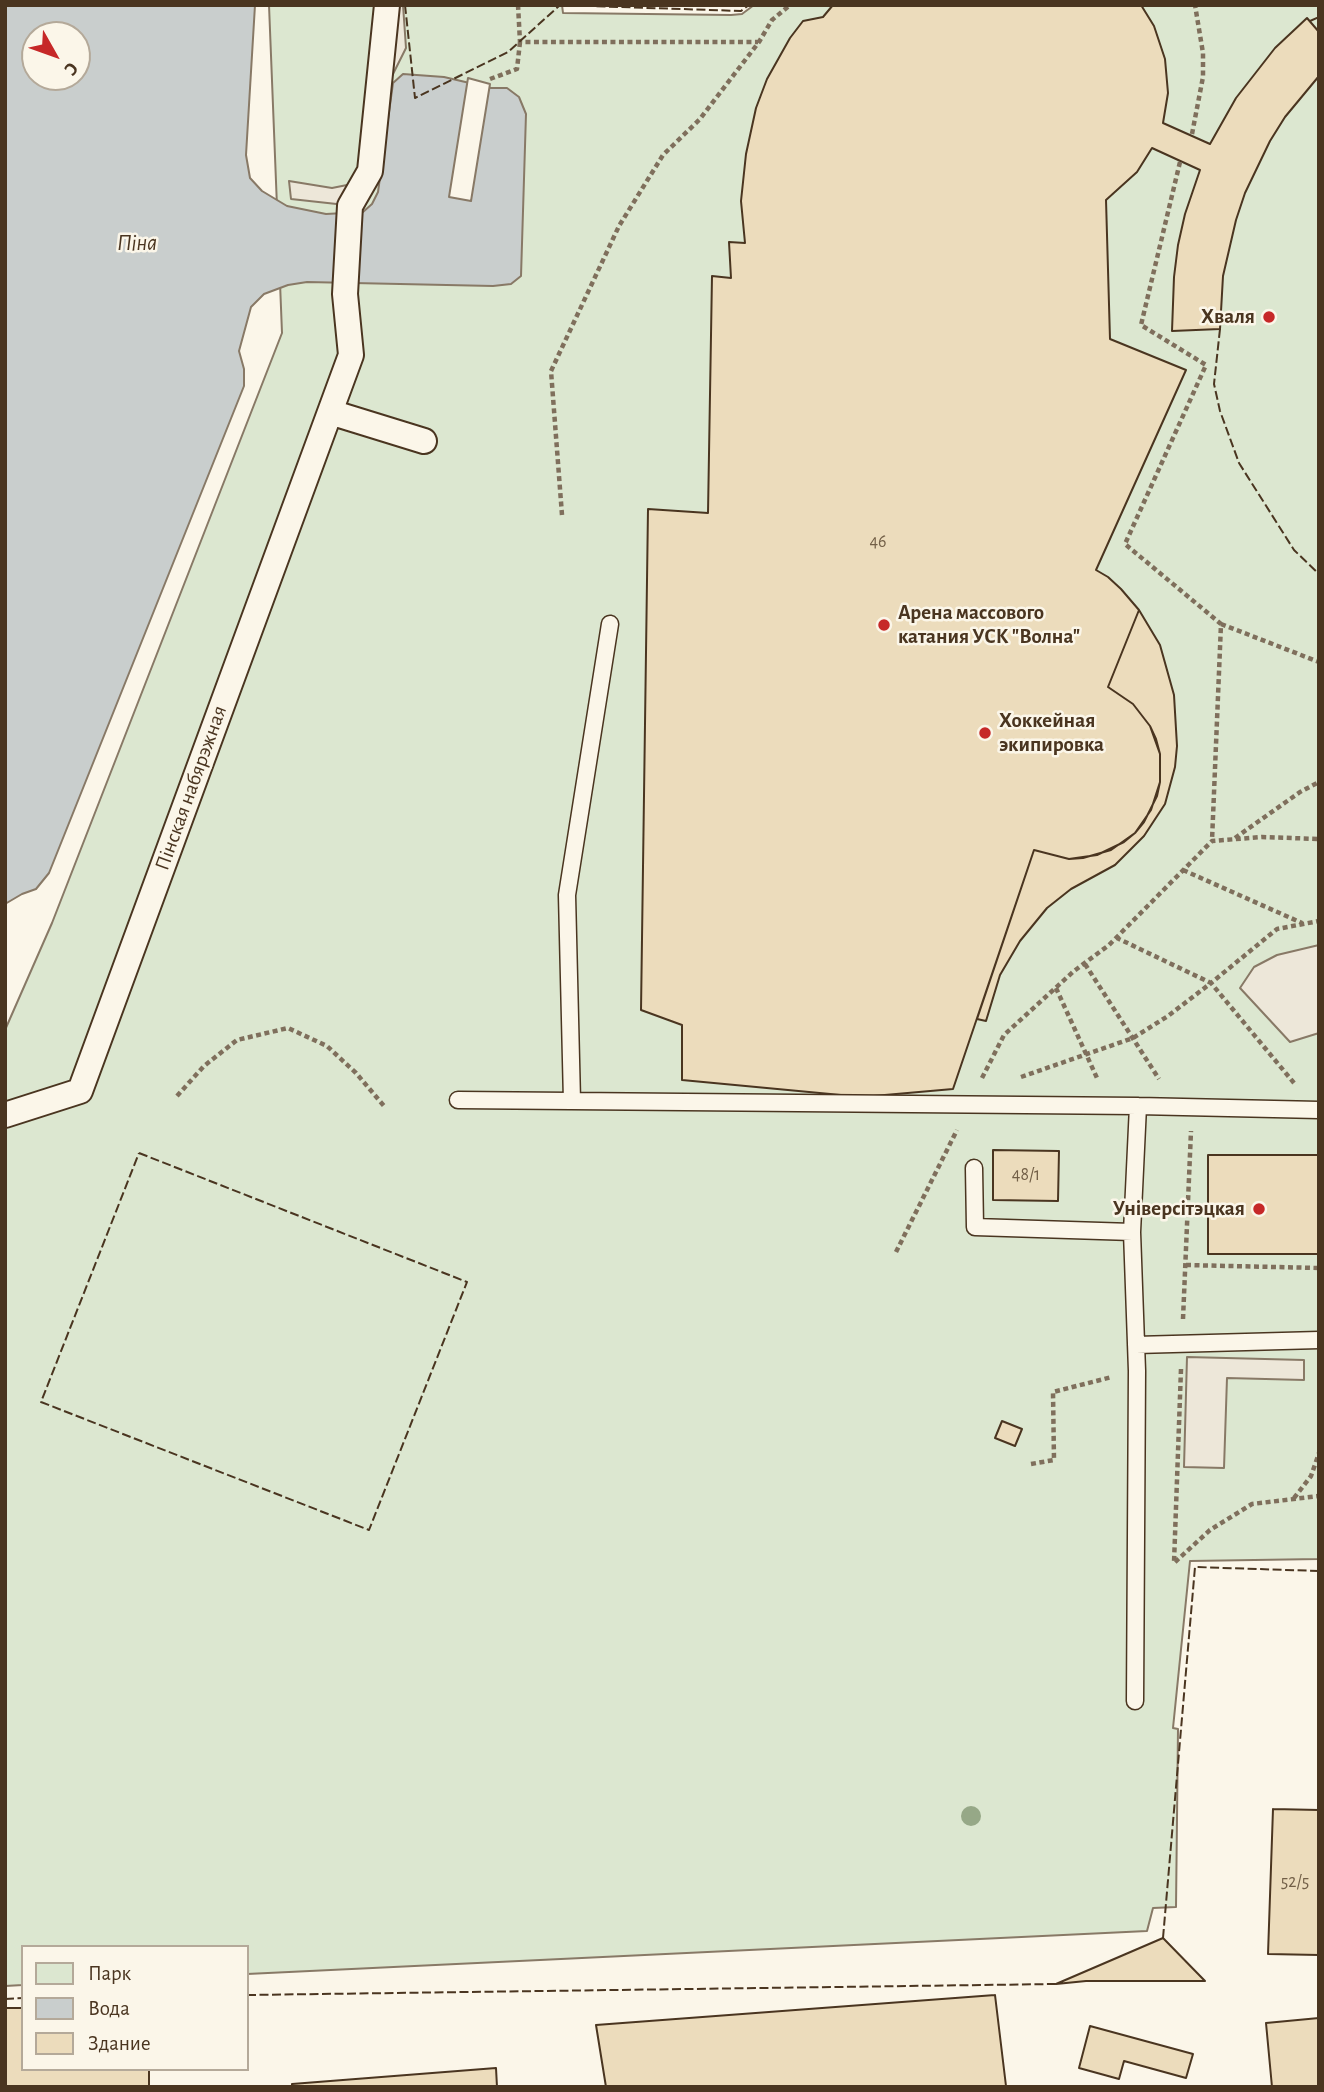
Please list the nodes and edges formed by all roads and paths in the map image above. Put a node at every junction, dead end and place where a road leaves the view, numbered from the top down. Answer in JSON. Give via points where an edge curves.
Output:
{"nodes":[{"id":1,"x":387,"y":5,"type":"edge"},
{"id":2,"x":518,"y":5,"type":"edge"},
{"id":3,"x":790,"y":5,"type":"edge"},
{"id":4,"x":1195,"y":5,"type":"edge"},
{"id":5,"x":520,"y":42,"type":"junction"},
{"id":6,"x":759,"y":42,"type":"junction"},
{"id":7,"x":490,"y":79,"type":"dead end"},
{"id":8,"x":1192,"y":134,"type":"dead end"},
{"id":9,"x":1180,"y":162,"type":"dead end"},
{"id":10,"x":330,"y":412,"type":"junction"},
{"id":11,"x":424,"y":441,"type":"dead end"},
{"id":12,"x":562,"y":515,"type":"dead end"},
{"id":13,"x":610,"y":624,"type":"dead end"},
{"id":14,"x":1221,"y":624,"type":"junction"},
{"id":15,"x":1319,"y":662,"type":"edge"},
{"id":16,"x":1319,"y":782,"type":"edge"},
{"id":17,"x":1234,"y":839,"type":"junction"},
{"id":18,"x":1319,"y":839,"type":"edge"},
{"id":19,"x":1212,"y":841,"type":"junction"},
{"id":20,"x":1182,"y":870,"type":"junction"},
{"id":21,"x":1319,"y":920,"type":"edge"},
{"id":22,"x":1303,"y":924,"type":"junction"},
{"id":23,"x":1117,"y":937,"type":"junction"},
{"id":24,"x":1085,"y":964,"type":"junction"},
{"id":25,"x":1211,"y":983,"type":"junction"},
{"id":26,"x":1056,"y":988,"type":"junction"},
{"id":27,"x":1133,"y":1038,"type":"junction"},
{"id":28,"x":1086,"y":1054,"type":"junction"},
{"id":29,"x":1008,"y":1082,"type":"dead end"},
{"id":30,"x":1296,"y":1085,"type":"dead end"},
{"id":31,"x":1100,"y":1086,"type":"dead end"},
{"id":32,"x":1164,"y":1086,"type":"dead end"},
{"id":33,"x":177,"y":1096,"type":"dead end"},
{"id":34,"x":458,"y":1100,"type":"dead end"},
{"id":35,"x":572,"y":1101,"type":"junction"},
{"id":36,"x":969,"y":1104,"type":"junction"},
{"id":37,"x":384,"y":1106,"type":"dead end"},
{"id":38,"x":1138,"y":1106,"type":"junction"},
{"id":39,"x":1319,"y":1110,"type":"edge"},
{"id":40,"x":5,"y":1115,"type":"edge"},
{"id":41,"x":974,"y":1168,"type":"dead end"},
{"id":42,"x":1132,"y":1232,"type":"junction"},
{"id":43,"x":896,"y":1252,"type":"dead end"},
{"id":44,"x":1186,"y":1265,"type":"dead end"},
{"id":45,"x":1319,"y":1268,"type":"edge"},
{"id":46,"x":1319,"y":1340,"type":"edge"},
{"id":47,"x":1136,"y":1345,"type":"junction"},
{"id":48,"x":1137,"y":1371,"type":"junction"},
{"id":49,"x":1319,"y":1453,"type":"edge"},
{"id":50,"x":1031,"y":1465,"type":"dead end"},
{"id":51,"x":1293,"y":1498,"type":"dead end"},
{"id":52,"x":1135,"y":1701,"type":"dead end"}],
"edges":[{"from":1,"to":10,"type":"street","name":"Пінская набярэжная","via":[[370,171],[350,206],[345,294],[351,355]]},
{"from":2,"to":5,"type":"path"},
{"from":3,"to":6,"type":"path","via":[[772,20]]},
{"from":4,"to":8,"type":"path","via":[[1203,76]]},
{"from":5,"to":6,"type":"path"},
{"from":5,"to":7,"type":"path","via":[[517,69]]},
{"from":6,"to":12,"type":"path","via":[[699,119],[663,155],[619,226],[551,371]]},
{"from":9,"to":14,"type":"path","via":[[1140,324],[1206,365],[1125,544]]},
{"from":10,"to":11,"type":"street"},
{"from":10,"to":40,"type":"street","name":"Пінская набярэжная","via":[[80,1091]]},
{"from":13,"to":35,"type":"lane","via":[[567,895]]},
{"from":14,"to":15,"type":"path"},
{"from":14,"to":19,"type":"path"},
{"from":16,"to":17,"type":"path"},
{"from":17,"to":18,"type":"path"},
{"from":17,"to":19,"type":"path"},
{"from":19,"to":20,"type":"path"},
{"from":20,"to":22,"type":"path"},
{"from":20,"to":23,"type":"path"},
{"from":21,"to":22,"type":"path"},
{"from":22,"to":25,"type":"path","via":[[1277,929]]},
{"from":23,"to":24,"type":"path"},
{"from":23,"to":25,"type":"path"},
{"from":24,"to":26,"type":"path"},
{"from":24,"to":27,"type":"path"},
{"from":25,"to":27,"type":"path"},
{"from":25,"to":30,"type":"path"},
{"from":26,"to":28,"type":"path"},
{"from":26,"to":36,"type":"path","via":[[1004,1035]]},
{"from":27,"to":28,"type":"path"},
{"from":27,"to":32,"type":"path"},
{"from":28,"to":29,"type":"path"},
{"from":28,"to":31,"type":"path"},
{"from":33,"to":37,"type":"path","via":[[204,1066],[237,1040],[288,1028],[327,1046]]},
{"from":34,"to":35,"type":"lane"},
{"from":35,"to":36,"type":"lane"},
{"from":36,"to":38,"type":"lane"},
{"from":36,"to":43,"type":"path"},
{"from":38,"to":39,"type":"lane"},
{"from":38,"to":42,"type":"lane"},
{"from":41,"to":42,"type":"lane","via":[[975,1227]]},
{"from":42,"to":47,"type":"lane"},
{"from":44,"to":45,"type":"path"},
{"from":46,"to":47,"type":"lane"},
{"from":47,"to":48,"type":"lane"},
{"from":48,"to":50,"type":"path","via":[[1053,1392],[1054,1460]]},
{"from":48,"to":52,"type":"lane"},
{"from":49,"to":51,"type":"path","via":[[1311,1476]]}]}
